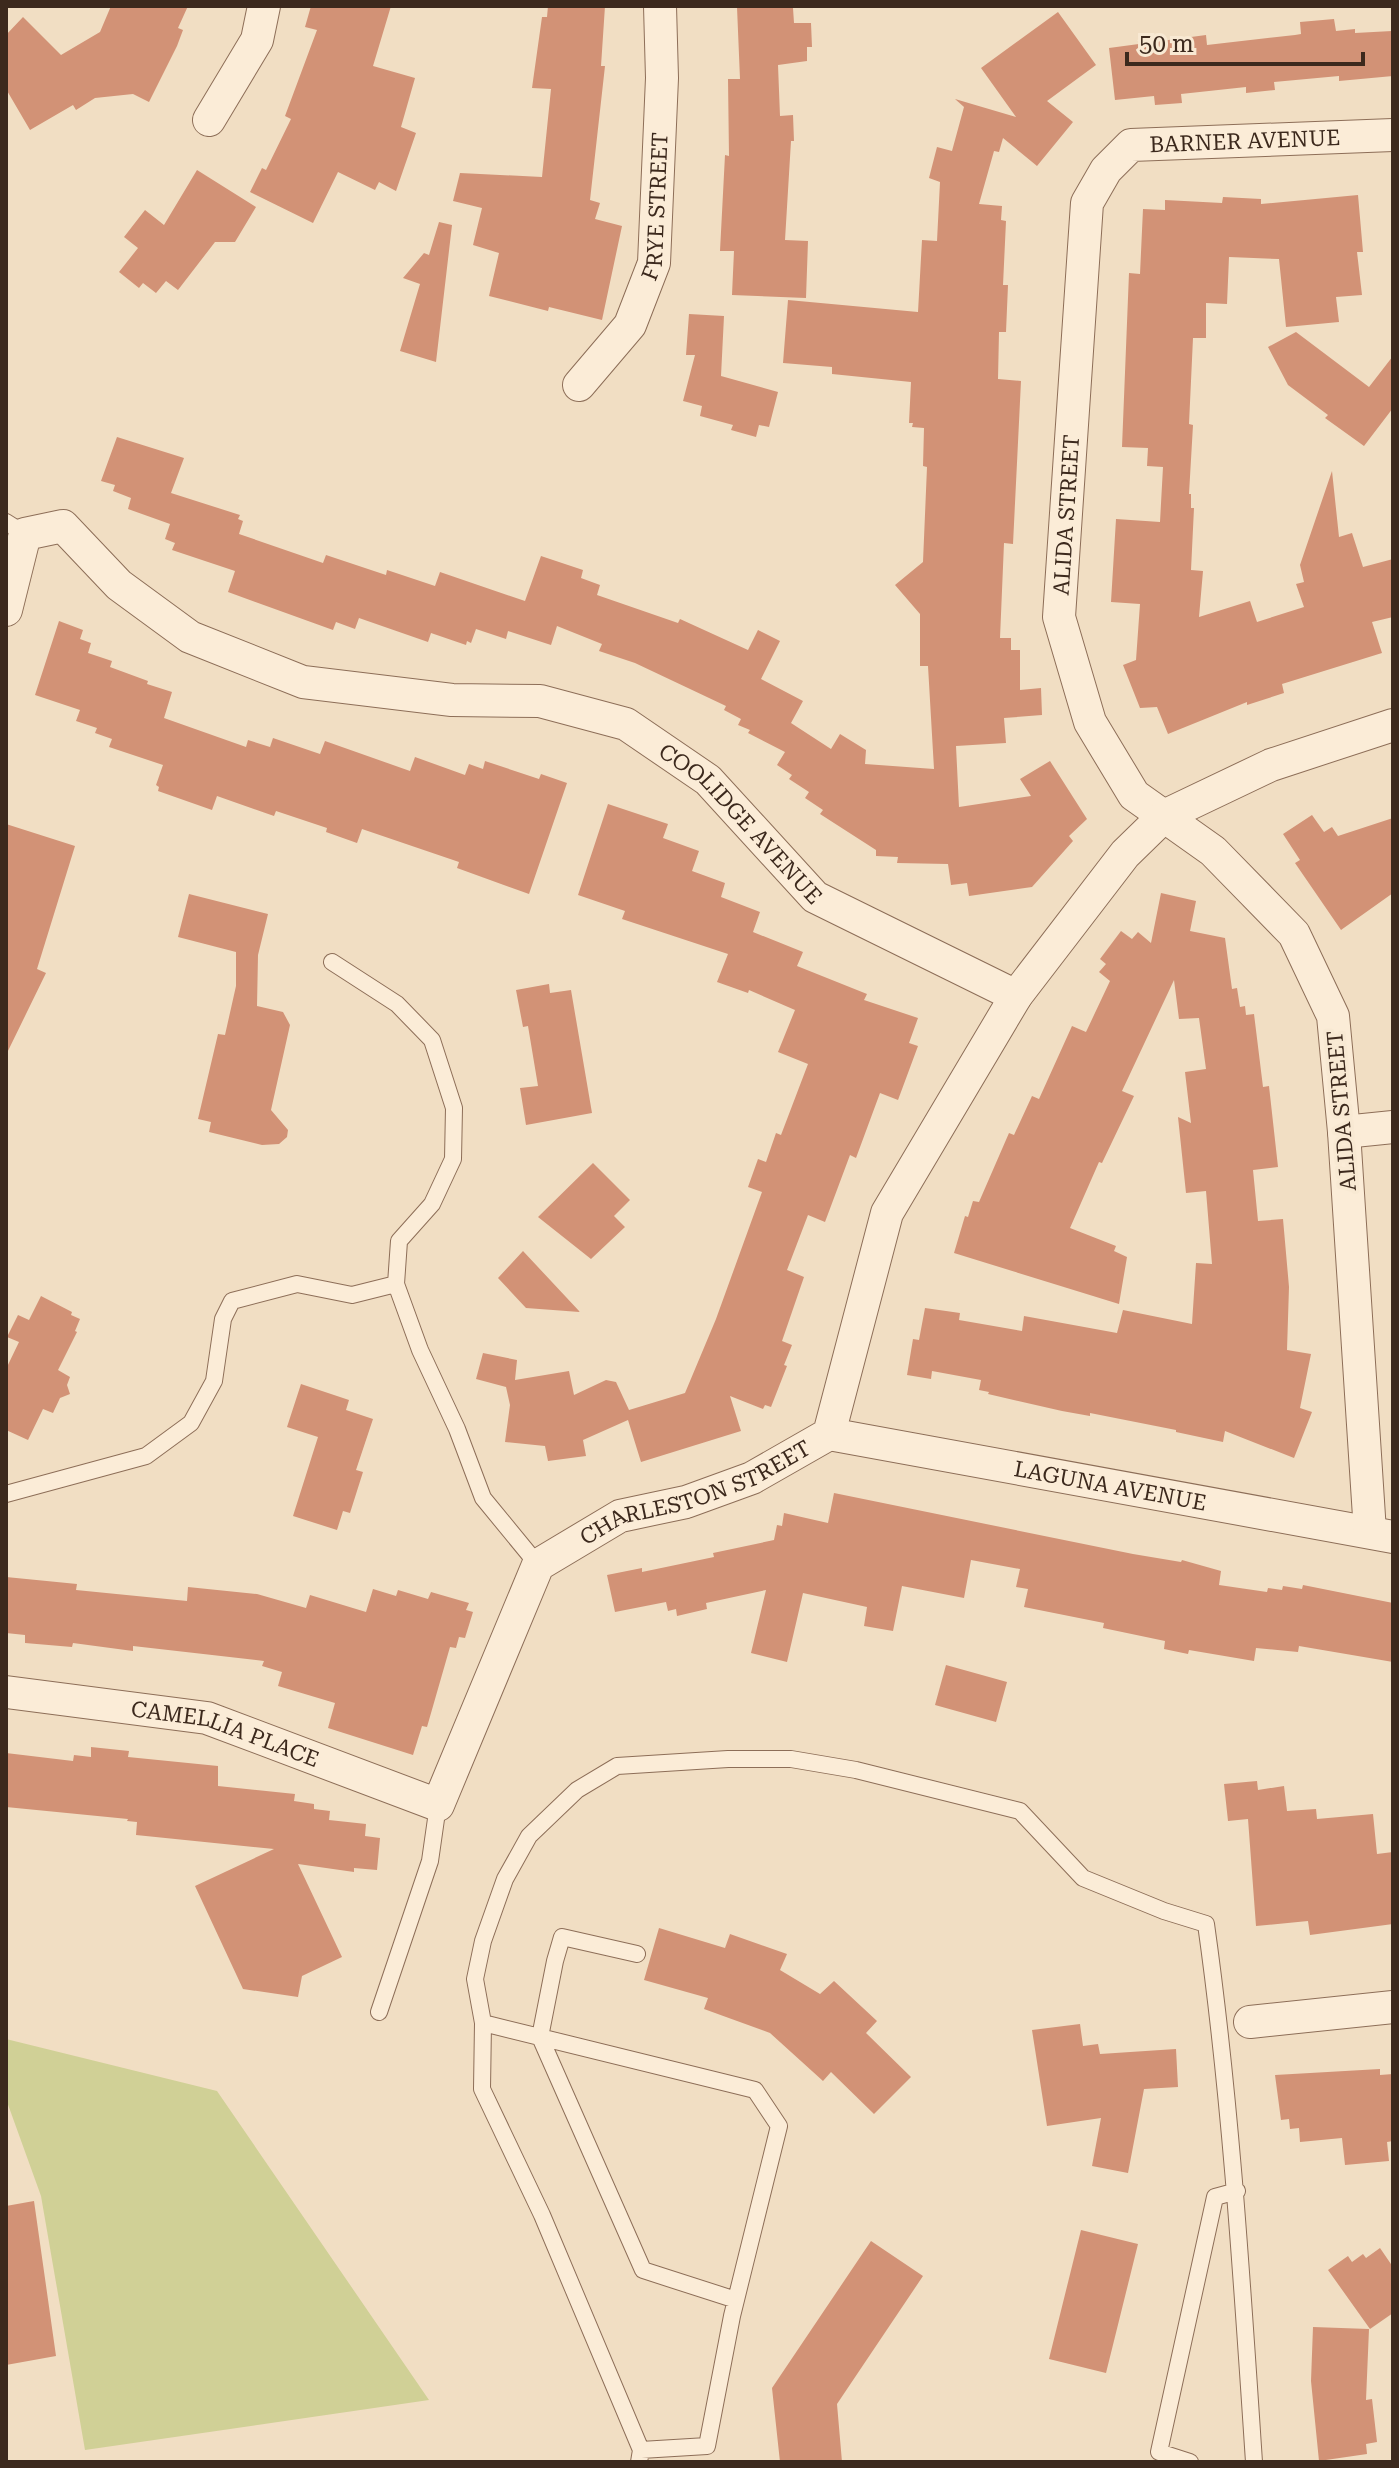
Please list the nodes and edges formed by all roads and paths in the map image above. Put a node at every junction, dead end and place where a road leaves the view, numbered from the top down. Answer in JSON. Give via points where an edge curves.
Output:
{"nodes":[{"id":1,"x":264,"y":6,"type":"edge"},
{"id":2,"x":660,"y":6,"type":"edge"},
{"id":3,"x":209,"y":120,"type":"dead end"},
{"id":4,"x":1393,"y":135,"type":"edge"},
{"id":5,"x":1106,"y":170,"type":"joint"},
{"id":6,"x":579,"y":385,"type":"dead end"},
{"id":7,"x":16,"y":528,"type":"edge"},
{"id":8,"x":6,"y":610,"type":"edge"},
{"id":9,"x":1393,"y":725,"type":"edge"},
{"id":10,"x":1164,"y":816,"type":"junction"},
{"id":11,"x":332,"y":962,"type":"dead end"},
{"id":12,"x":1016,"y":996,"type":"junction"},
{"id":13,"x":1393,"y":1127,"type":"edge"},
{"id":14,"x":1344,"y":1132,"type":"junction"},
{"id":15,"x":396,"y":1284,"type":"junction"},
{"id":16,"x":829,"y":1434,"type":"junction"},
{"id":17,"x":6,"y":1494,"type":"edge"},
{"id":18,"x":1382,"y":1534,"type":"edge"},
{"id":19,"x":538,"y":1565,"type":"junction"},
{"id":20,"x":6,"y":1692,"type":"edge"},
{"id":21,"x":438,"y":1805,"type":"junction"},
{"id":22,"x":637,"y":1954,"type":"dead end"},
{"id":23,"x":1393,"y":2007,"type":"edge"},
{"id":24,"x":379,"y":2012,"type":"dead end"},
{"id":25,"x":483,"y":2023,"type":"junction"},
{"id":26,"x":1236,"y":2025,"type":"junction"},
{"id":27,"x":540,"y":2037,"type":"junction"},
{"id":28,"x":1237,"y":2191,"type":"junction"},
{"id":29,"x":736,"y":2300,"type":"junction"},
{"id":30,"x":640,"y":2456,"type":"edge"},
{"id":31,"x":1190,"y":2462,"type":"edge"},
{"id":32,"x":1254,"y":2462,"type":"edge"}],
"edges":[{"from":1,"to":3,"type":"street","via":[[257,40]]},
{"from":2,"to":6,"type":"street","name":"FRYE STREET","via":[[654,263],[630,325]]},
{"from":4,"to":5,"type":"street","name":"BARNER AVENUE","via":[[1131,145]]},
{"from":5,"to":10,"type":"street","name":"ALIDA STREET","via":[[1087,203],[1059,617],[1090,722],[1134,795]]},
{"from":7,"to":8,"type":"street"},
{"from":7,"to":12,"type":"street","name":"COOLIDGE AVENUE","via":[[63,526],[119,585],[190,637],[303,682],[452,700],[540,701],[626,724],[708,780],[815,897]]},
{"from":9,"to":10,"type":"street","via":[[1271,765]]},
{"from":10,"to":12,"type":"street","via":[[1125,854]]},
{"from":10,"to":14,"type":"street","name":"ALIDA STREET","via":[[1213,851],[1294,934],[1333,1016]]},
{"from":11,"to":15,"type":"lane","via":[[397,1004],[432,1040],[454,1108],[453,1159],[432,1204],[399,1241]]},
{"from":12,"to":16,"type":"street","name":"CHARLESTON STREET","via":[[887,1213]]},
{"from":13,"to":14,"type":"street"},
{"from":14,"to":18,"type":"street","name":"ALIDA STREET"},
{"from":15,"to":17,"type":"lane","via":[[352,1295],[297,1284],[232,1301],[223,1319],[214,1381],[191,1423],[146,1456]]},
{"from":15,"to":19,"type":"lane","via":[[483,1498]]},
{"from":16,"to":18,"type":"street","name":"LAGUNA AVENUE"},
{"from":16,"to":19,"type":"street","name":"CHARLESTON STREET","via":[[752,1478],[686,1502],[620,1516]]},
{"from":19,"to":21,"type":"street"},
{"from":20,"to":21,"type":"street","name":"CAMELLIA PLACE","via":[[207,1718]]},
{"from":21,"to":24,"type":"lane","via":[[430,1861]]},
{"from":22,"to":27,"type":"lane","via":[[562,1937]]},
{"from":23,"to":26,"type":"street"},
{"from":25,"to":26,"type":"lane","via":[[475,1979],[505,1879],[529,1836],[577,1790],[617,1766],[791,1759],[1020,1811],[1083,1878],[1206,1924]]},
{"from":25,"to":27,"type":"lane"},
{"from":25,"to":30,"type":"lane","via":[[482,2089],[542,2215]]},
{"from":26,"to":28,"type":"lane"},
{"from":27,"to":29,"type":"lane","via":[[643,2270]]},
{"from":27,"to":29,"type":"lane","via":[[755,2090],[779,2126]]},
{"from":28,"to":31,"type":"lane","via":[[1215,2197],[1159,2452]]},
{"from":28,"to":32,"type":"lane"},
{"from":29,"to":30,"type":"lane","via":[[707,2446]]}]}
